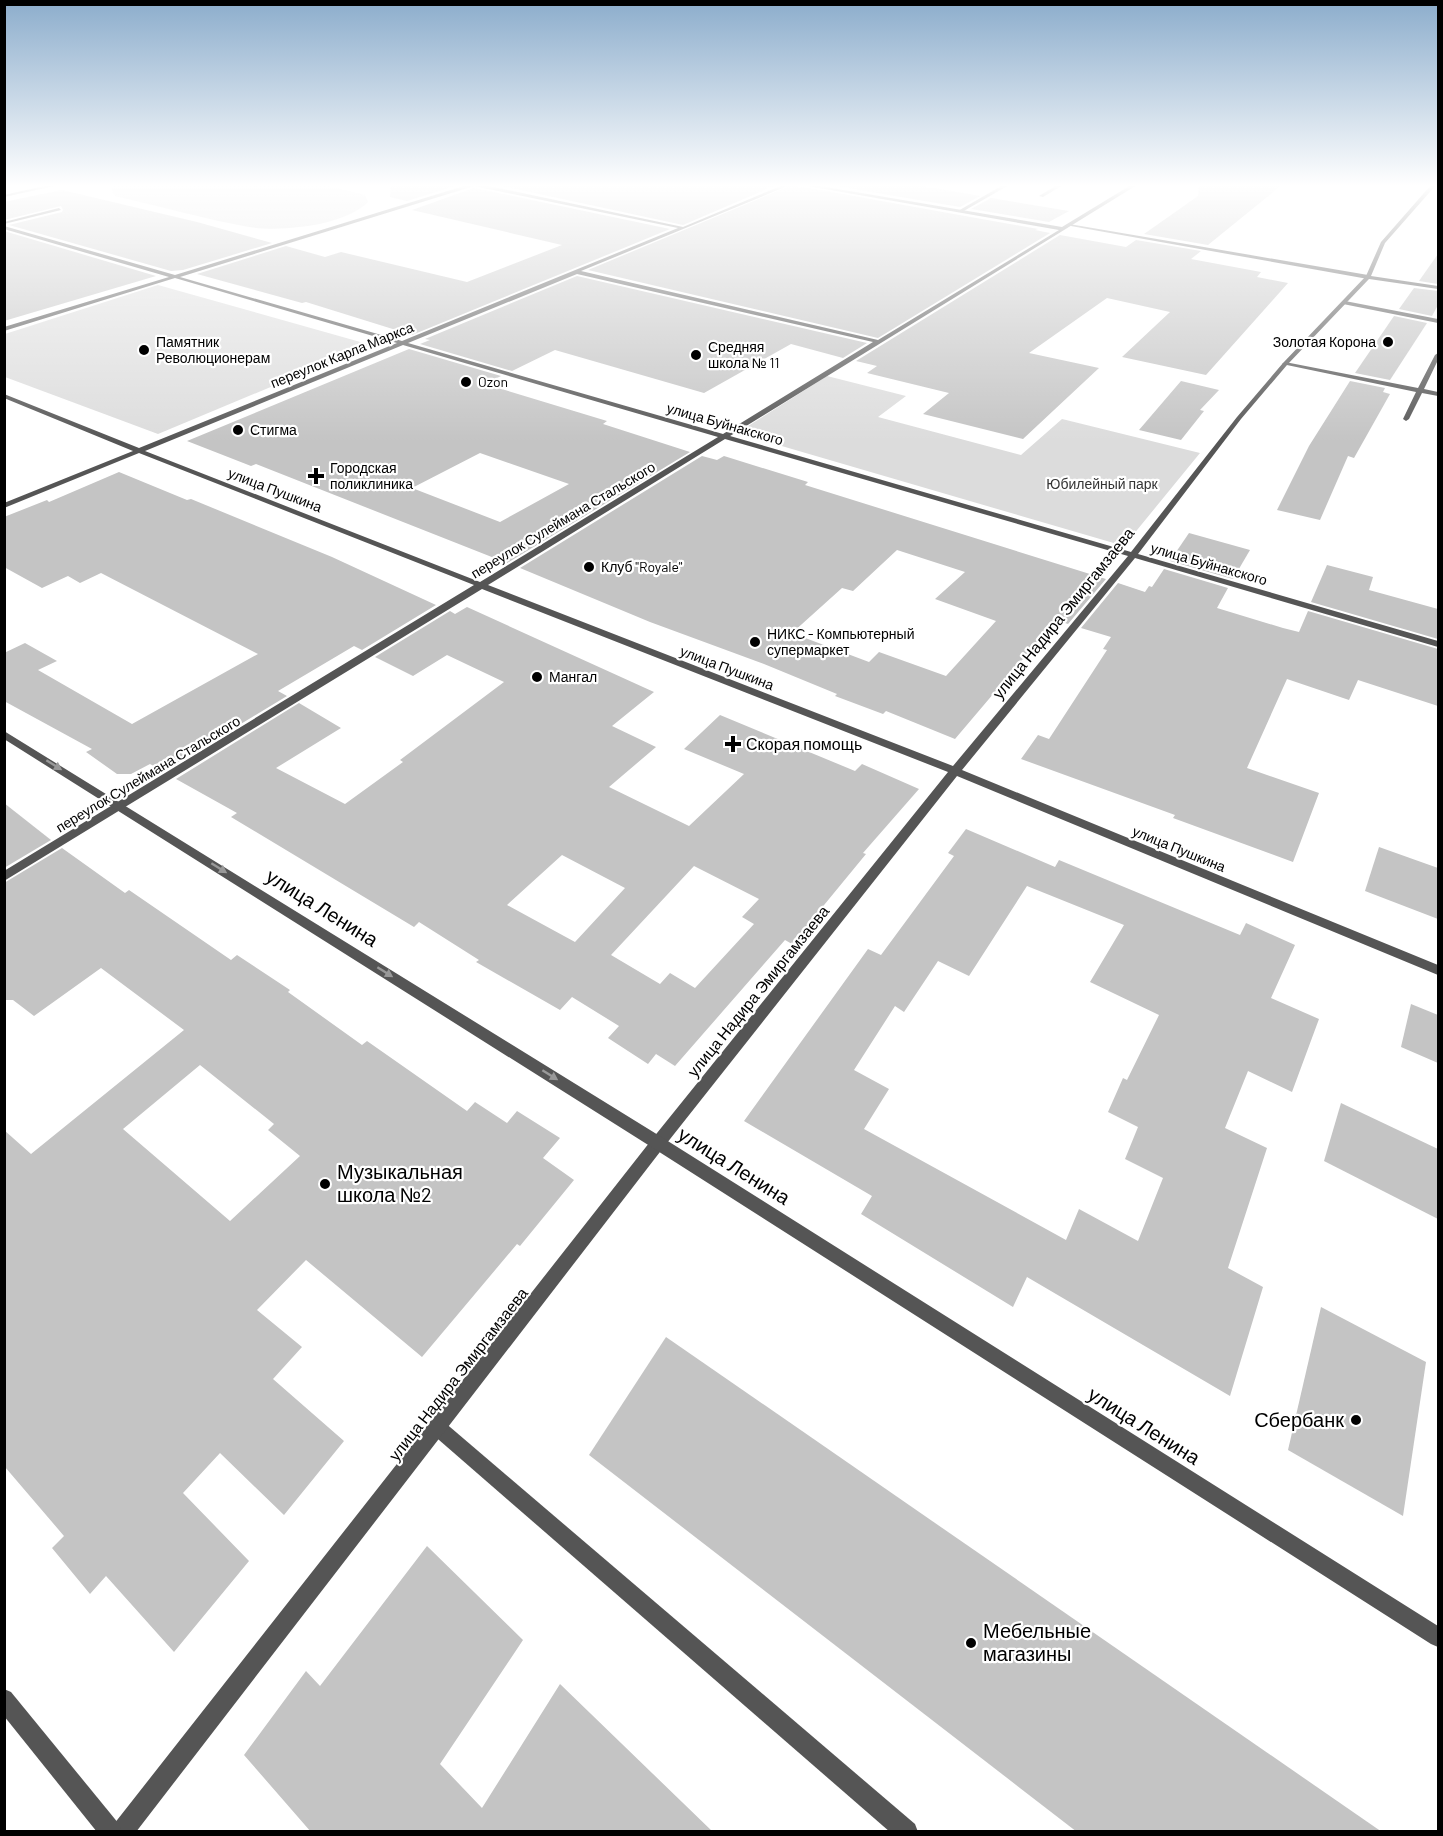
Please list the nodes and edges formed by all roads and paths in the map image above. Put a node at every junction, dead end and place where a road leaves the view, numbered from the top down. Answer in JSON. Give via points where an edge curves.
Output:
{"nodes":[{"id":1,"x":155,"y":271,"type":"edge"},
{"id":2,"x":191,"y":271,"type":"edge"},
{"id":3,"x":580,"y":271,"type":"edge"},
{"id":4,"x":996,"y":271,"type":"edge"},
{"id":5,"x":1330,"y":271,"type":"edge"},
{"id":6,"x":1371,"y":271,"type":"edge"},
{"id":7,"x":577,"y":272,"type":"junction"},
{"id":8,"x":173,"y":276,"type":"junction"},
{"id":9,"x":1368,"y":277,"type":"junction"},
{"id":10,"x":1438,"y":288,"type":"edge"},
{"id":11,"x":1345,"y":303,"type":"junction"},
{"id":12,"x":1438,"y":321,"type":"edge"},
{"id":13,"x":4,"y":329,"type":"edge"},
{"id":14,"x":879,"y":342,"type":"junction"},
{"id":15,"x":403,"y":343,"type":"junction"},
{"id":16,"x":1438,"y":355,"type":"edge"},
{"id":17,"x":1285,"y":364,"type":"junction"},
{"id":18,"x":1420,"y":391,"type":"junction"},
{"id":19,"x":1438,"y":394,"type":"edge"},
{"id":20,"x":4,"y":396,"type":"edge"},
{"id":21,"x":1406,"y":420,"type":"dead end"},
{"id":22,"x":725,"y":436,"type":"junction"},
{"id":23,"x":140,"y":451,"type":"junction"},
{"id":24,"x":4,"y":506,"type":"edge"},
{"id":25,"x":1133,"y":555,"type":"junction"},
{"id":26,"x":482,"y":585,"type":"junction"},
{"id":27,"x":1438,"y":644,"type":"edge"},
{"id":28,"x":4,"y":734,"type":"edge"},
{"id":29,"x":955,"y":771,"type":"junction"},
{"id":30,"x":120,"y":806,"type":"junction"},
{"id":31,"x":4,"y":877,"type":"edge"},
{"id":32,"x":1438,"y":970,"type":"edge"},
{"id":33,"x":658,"y":1143,"type":"junction"},
{"id":34,"x":437,"y":1426,"type":"junction"},
{"id":35,"x":1438,"y":1637,"type":"edge"},
{"id":36,"x":4,"y":1699,"type":"edge"},
{"id":37,"x":111,"y":1832,"type":"edge"},
{"id":38,"x":122,"y":1832,"type":"edge"},
{"id":39,"x":907,"y":1832,"type":"edge"}],
"edges":[{"from":1,"to":8,"type":"street","name":"улица Буйнакского"},
{"from":2,"to":8,"type":"street"},
{"from":3,"to":7,"type":"street","name":"переулок Карла Маркса"},
{"from":4,"to":14,"type":"street","name":"переулок Сулеймана Стальского"},
{"from":5,"to":9,"type":"street"},
{"from":6,"to":9,"type":"street","name":"улица Надира Эмиргамзаева"},
{"from":7,"to":14,"type":"street"},
{"from":7,"to":15,"type":"street","name":"переулок Карла Маркса"},
{"from":8,"to":13,"type":"street"},
{"from":8,"to":15,"type":"street","name":"улица Буйнакского"},
{"from":9,"to":10,"type":"street"},
{"from":9,"to":11,"type":"street","name":"улица Надира Эмиргамзаева"},
{"from":11,"to":12,"type":"street"},
{"from":11,"to":17,"type":"street","name":"улица Надира Эмиргамзаева"},
{"from":14,"to":22,"type":"street","name":"переулок Сулеймана Стальского"},
{"from":15,"to":22,"type":"street","name":"улица Буйнакского"},
{"from":15,"to":23,"type":"street","name":"переулок Карла Маркса"},
{"from":16,"to":18,"type":"street"},
{"from":17,"to":18,"type":"street"},
{"from":17,"to":25,"type":"street","name":"улица Надира Эмиргамзаева"},
{"from":18,"to":19,"type":"street"},
{"from":18,"to":21,"type":"street"},
{"from":20,"to":23,"type":"street","name":"улица Пушкина"},
{"from":22,"to":25,"type":"street","name":"улица Буйнакского"},
{"from":22,"to":26,"type":"street","name":"переулок Сулеймана Стальского"},
{"from":23,"to":24,"type":"street","name":"переулок Карла Маркса"},
{"from":23,"to":26,"type":"street","name":"улица Пушкина"},
{"from":25,"to":27,"type":"street","name":"улица Буйнакского"},
{"from":25,"to":29,"type":"street","name":"улица Надира Эмиргамзаева"},
{"from":26,"to":29,"type":"street","name":"улица Пушкина"},
{"from":26,"to":30,"type":"street","name":"переулок Сулеймана Стальского"},
{"from":28,"to":30,"type":"street","name":"улица Ленина","one_way":true},
{"from":29,"to":32,"type":"street","name":"улица Пушкина"},
{"from":29,"to":33,"type":"street","name":"улица Надира Эмиргамзаева"},
{"from":30,"to":31,"type":"street","name":"переулок Сулеймана Стальского"},
{"from":30,"to":33,"type":"street","name":"улица Ленина","one_way":true},
{"from":33,"to":34,"type":"street","name":"улица Надира Эмиргамзаева"},
{"from":33,"to":35,"type":"street","name":"улица Ленина"},
{"from":34,"to":38,"type":"street","name":"улица Надира Эмиргамзаева"},
{"from":34,"to":39,"type":"street"},
{"from":36,"to":37,"type":"street"}]}
